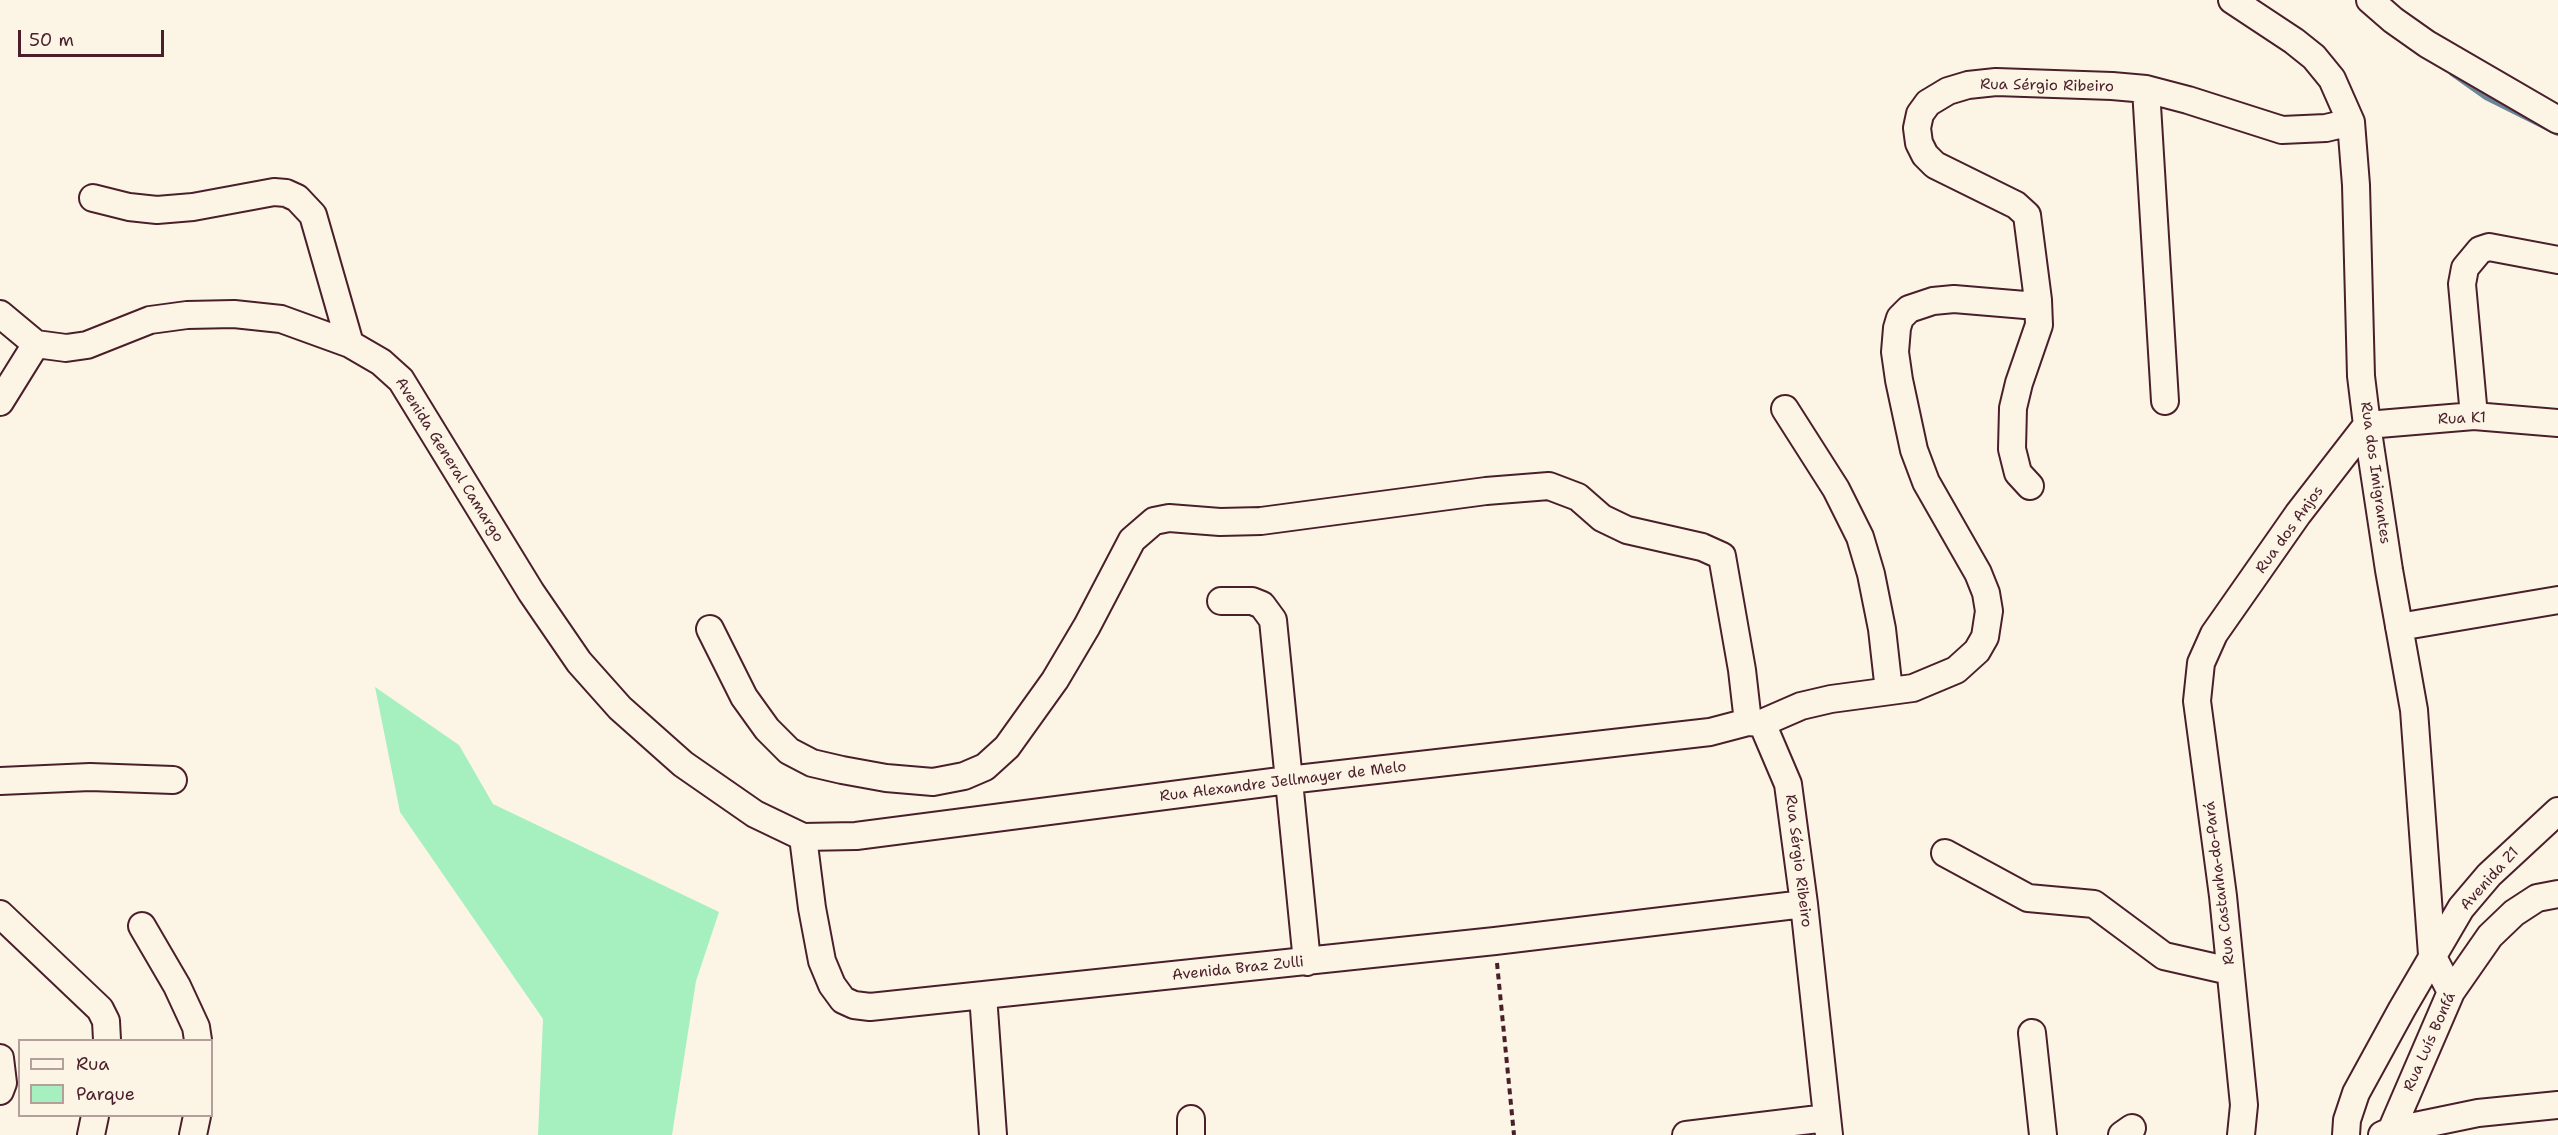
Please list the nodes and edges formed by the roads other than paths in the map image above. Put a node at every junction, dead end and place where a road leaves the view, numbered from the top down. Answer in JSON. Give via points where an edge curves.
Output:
{"nodes":[{"id":1,"x":2232,"y":0,"type":"edge"},
{"id":2,"x":2370,"y":0,"type":"edge"},
{"id":3,"x":2146,"y":89,"type":"junction"},
{"id":4,"x":2558,"y":120,"type":"edge"},
{"id":5,"x":2351,"y":122,"type":"junction"},
{"id":6,"x":93,"y":198,"type":"dead end"},
{"id":7,"x":2558,"y":260,"type":"edge"},
{"id":8,"x":2038,"y":300,"type":"junction"},
{"id":9,"x":0,"y":314,"type":"edge"},
{"id":10,"x":36,"y":344,"type":"junction"},
{"id":11,"x":350,"y":344,"type":"junction"},
{"id":12,"x":2164,"y":401,"type":"dead end"},
{"id":13,"x":0,"y":402,"type":"edge"},
{"id":14,"x":1785,"y":409,"type":"dead end"},
{"id":15,"x":2474,"y":416,"type":"junction"},
{"id":16,"x":2558,"y":423,"type":"edge"},
{"id":17,"x":2367,"y":425,"type":"junction"},
{"id":18,"x":2030,"y":486,"type":"dead end"},
{"id":19,"x":2558,"y":600,"type":"edge"},
{"id":20,"x":1221,"y":602,"type":"dead end"},
{"id":21,"x":2399,"y":627,"type":"junction"},
{"id":22,"x":710,"y":629,"type":"dead end"},
{"id":23,"x":2214,"y":634,"type":"joint"},
{"id":24,"x":1889,"y":691,"type":"junction"},
{"id":25,"x":1755,"y":723,"type":"junction"},
{"id":26,"x":173,"y":780,"type":"dead end"},
{"id":27,"x":1288,"y":780,"type":"junction"},
{"id":28,"x":0,"y":781,"type":"edge"},
{"id":29,"x":2558,"y":811,"type":"edge"},
{"id":30,"x":803,"y":837,"type":"junction"},
{"id":31,"x":1945,"y":853,"type":"dead end"},
{"id":32,"x":2558,"y":894,"type":"edge"},
{"id":33,"x":1804,"y":904,"type":"junction"},
{"id":34,"x":0,"y":914,"type":"edge"},
{"id":35,"x":142,"y":926,"type":"dead end"},
{"id":36,"x":2432,"y":955,"type":"junction"},
{"id":37,"x":1307,"y":962,"type":"junction"},
{"id":38,"x":2230,"y":971,"type":"junction"},
{"id":39,"x":2451,"y":992,"type":"junction"},
{"id":40,"x":983,"y":995,"type":"junction"},
{"id":41,"x":2032,"y":1033,"type":"dead end"},
{"id":42,"x":107,"y":1039,"type":"edge"},
{"id":43,"x":198,"y":1039,"type":"edge"},
{"id":44,"x":0,"y":1058,"type":"edge"},
{"id":45,"x":0,"y":1091,"type":"edge"},
{"id":46,"x":2558,"y":1105,"type":"edge"},
{"id":47,"x":95,"y":1117,"type":"edge"},
{"id":48,"x":197,"y":1117,"type":"edge"},
{"id":49,"x":1828,"y":1127,"type":"edge"},
{"id":50,"x":2387,"y":1133,"type":"edge"},
{"id":51,"x":91,"y":1135,"type":"edge"},
{"id":52,"x":193,"y":1135,"type":"edge"},
{"id":53,"x":993,"y":1135,"type":"edge"},
{"id":54,"x":1686,"y":1135,"type":"edge"},
{"id":55,"x":2043,"y":1135,"type":"edge"},
{"id":56,"x":2241,"y":1135,"type":"edge"},
{"id":57,"x":2346,"y":1135,"type":"edge"}],
"edges":[{"from":1,"to":5,"type":"street","name":"Rua dos Imigrantes","via":[[2314,57],[2332,79]]},
{"from":2,"to":4,"type":"street","via":[[2427,44]]},
{"from":3,"to":5,"type":"street","name":"Rua Sérgio Ribeiro","via":[[2282,130],[2326,128]]},
{"from":3,"to":8,"type":"street","name":"Rua Sérgio Ribeiro","via":[[1996,82],[1968,85],[1928,103],[1920,114],[1919,143],[1935,165],[2016,205],[2027,215]]},
{"from":3,"to":12,"type":"street"},
{"from":5,"to":17,"type":"street","name":"Rua dos Imigrantes","via":[[2361,376]]},
{"from":6,"to":11,"type":"street","via":[[157,210],[274,192],[297,198],[313,215]]},
{"from":7,"to":15,"type":"street","via":[[2489,248],[2480,250],[2465,268],[2462,284]]},
{"from":8,"to":18,"type":"street","via":[[2039,325],[2013,408],[2014,465]]},
{"from":8,"to":24,"type":"street","via":[[2025,304],[1933,301],[1909,309],[1900,318],[1895,352],[1914,450],[1926,482],[1978,573],[1989,611],[1985,637],[1977,651],[1956,670],[1913,688]]},
{"from":9,"to":10,"type":"street"},
{"from":10,"to":11,"type":"street","name":"Avenida General Camargo","via":[[77,347],[150,320],[234,314],[281,319]]},
{"from":10,"to":13,"type":"street"},
{"from":11,"to":30,"type":"street","name":"Avenida General Camargo","via":[[381,362],[401,380],[531,592],[579,662],[613,700],[682,764],[755,814]]},
{"from":14,"to":24,"type":"street","via":[[1836,489],[1860,537],[1880,618]]},
{"from":15,"to":16,"type":"street","name":"Rua K1"},
{"from":15,"to":17,"type":"street","name":"Rua K1"},
{"from":17,"to":21,"type":"street","name":"Rua dos Imigrantes"},
{"from":17,"to":23,"type":"street","name":"Rua dos Anjos","via":[[2298,514]]},
{"from":19,"to":21,"type":"street"},
{"from":20,"to":27,"type":"street","via":[[1263,605],[1273,620]]},
{"from":21,"to":36,"type":"street","name":"Rua dos Imigrantes","via":[[2414,710]]},
{"from":22,"to":25,"type":"street","name":"Rua Sérgio Ribeiro","via":[[744,697],[766,729],[789,751],[812,763],[842,770],[933,782],[985,767],[1007,747],[1055,680],[1132,540],[1154,521],[1261,521],[1549,486],[1578,497],[1602,518],[1627,530],[1702,547],[1722,556]]},
{"from":23,"to":38,"type":"street","name":"Rua Castanha-do-Pará","via":[[2201,663],[2197,701]]},
{"from":24,"to":25,"type":"street","via":[[1811,704]]},
{"from":25,"to":27,"type":"street","name":"Rua Alexandre Jellmayer de Melo","via":[[1710,732]]},
{"from":25,"to":33,"type":"street","name":"Rua Sérgio Ribeiro","via":[[1788,784]]},
{"from":26,"to":28,"type":"street","via":[[90,777]]},
{"from":27,"to":30,"type":"street","name":"Rua Alexandre Jellmayer de Melo","via":[[856,836]]},
{"from":27,"to":37,"type":"street"},
{"from":29,"to":36,"type":"street","name":"Avenida Z1","via":[[2489,875]]},
{"from":30,"to":40,"type":"street","name":"Avenida Braz Zulli","via":[[822,961],[843,1000],[870,1007]]},
{"from":31,"to":38,"type":"street","via":[[2028,898],[2094,904],[2164,956]]},
{"from":32,"to":39,"type":"street","name":"Rua Luís Bonfá","via":[[2536,898],[2514,913],[2490,936]]},
{"from":33,"to":37,"type":"street","name":"Avenida Braz Zulli"},
{"from":33,"to":49,"type":"street","name":"Rua Sérgio Ribeiro"},
{"from":34,"to":42,"type":"street","via":[[100,1009],[106,1021]]},
{"from":35,"to":43,"type":"street","via":[[177,986]]},
{"from":36,"to":39,"type":"street","name":"Rua dos Imigrantes"},
{"from":36,"to":57,"type":"street","name":"Avenida Z1","via":[[2356,1093]]},
{"from":37,"to":40,"type":"street","name":"Avenida Braz Zulli"},
{"from":38,"to":56,"type":"street","name":"Rua Castanha-do-Pará","via":[[2244,1105]]},
{"from":39,"to":50,"type":"street","name":"Rua Luís Bonfá"},
{"from":40,"to":53,"type":"street"},
{"from":41,"to":55,"type":"street"},
{"from":44,"to":45,"type":"street"},
{"from":46,"to":50,"type":"street","via":[[2478,1113]]},
{"from":47,"to":51,"type":"street"},
{"from":48,"to":52,"type":"street"},
{"from":49,"to":54,"type":"street"}]}
